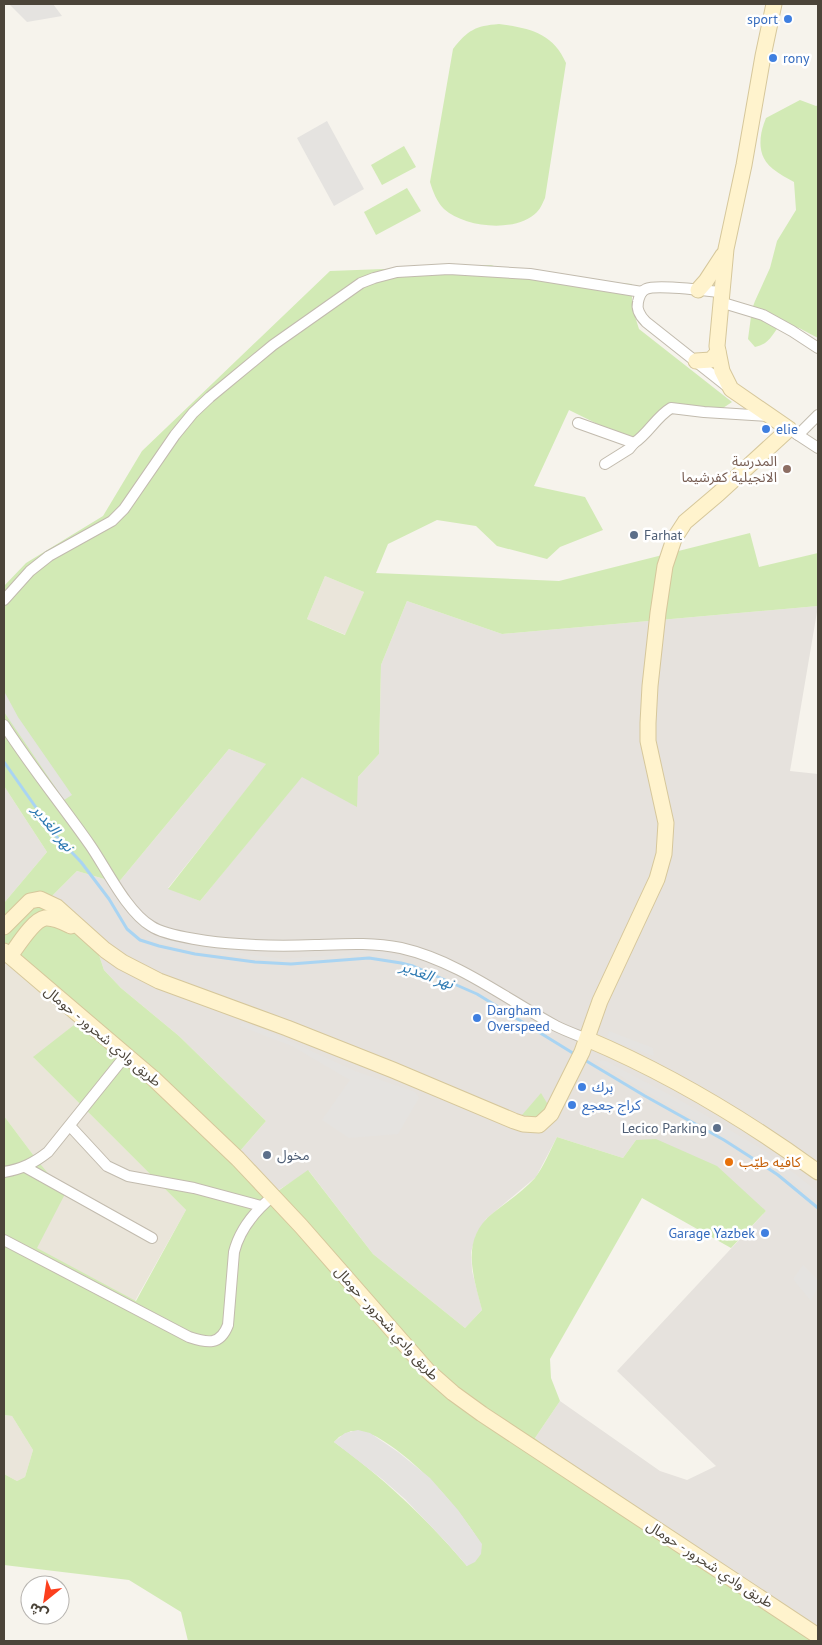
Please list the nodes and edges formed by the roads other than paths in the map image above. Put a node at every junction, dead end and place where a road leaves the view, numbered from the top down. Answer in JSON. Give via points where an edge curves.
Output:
{"nodes":[{"id":1,"x":774,"y":4,"type":"edge"},
{"id":2,"x":726,"y":249,"type":"junction"},
{"id":3,"x":698,"y":290,"type":"junction"},
{"id":4,"x":642,"y":292,"type":"junction"},
{"id":5,"x":720,"y":297,"type":"junction"},
{"id":6,"x":818,"y":348,"type":"edge"},
{"id":7,"x":718,"y":352,"type":"junction"},
{"id":8,"x":696,"y":361,"type":"junction"},
{"id":9,"x":731,"y":389,"type":"junction"},
{"id":10,"x":818,"y":415,"type":"edge"},
{"id":11,"x":768,"y":416,"type":"junction"},
{"id":12,"x":578,"y":423,"type":"dead end"},
{"id":13,"x":794,"y":432,"type":"junction"},
{"id":14,"x":634,"y":443,"type":"junction"},
{"id":15,"x":818,"y":448,"type":"edge"},
{"id":16,"x":605,"y":464,"type":"dead end"},
{"id":17,"x":4,"y":600,"type":"edge"},
{"id":18,"x":4,"y":726,"type":"edge"},
{"id":19,"x":4,"y":927,"type":"edge"},
{"id":20,"x":85,"y":933,"type":"junction"},
{"id":21,"x":7,"y":954,"type":"edge"},
{"id":22,"x":585,"y":1046,"type":"junction"},
{"id":23,"x":126,"y":1055,"type":"junction"},
{"id":24,"x":70,"y":1126,"type":"junction"},
{"id":25,"x":25,"y":1167,"type":"junction"},
{"id":26,"x":4,"y":1172,"type":"edge"},
{"id":27,"x":818,"y":1172,"type":"edge"},
{"id":28,"x":273,"y":1196,"type":"junction"},
{"id":29,"x":261,"y":1206,"type":"junction"},
{"id":30,"x":152,"y":1238,"type":"dead end"},
{"id":31,"x":4,"y":1240,"type":"edge"},
{"id":32,"x":818,"y":1636,"type":"edge"}],
"edges":[{"from":1,"to":2,"type":"street"},
{"from":2,"to":3,"type":"street"},
{"from":2,"to":5,"type":"street"},
{"from":3,"to":4,"type":"street","via":[[648,288]]},
{"from":3,"to":5,"type":"street"},
{"from":4,"to":8,"type":"street","via":[[637,303],[642,318]]},
{"from":4,"to":17,"type":"street","via":[[530,274],[450,269],[397,272],[361,283],[291,331],[210,397],[175,434],[124,509],[112,521],[48,556]]},
{"from":5,"to":6,"type":"street","via":[[763,315]]},
{"from":5,"to":7,"type":"street"},
{"from":7,"to":8,"type":"street","via":[[711,360]]},
{"from":7,"to":9,"type":"street","via":[[722,371]]},
{"from":8,"to":9,"type":"street"},
{"from":9,"to":11,"type":"street"},
{"from":10,"to":13,"type":"street"},
{"from":11,"to":13,"type":"street"},
{"from":11,"to":14,"type":"street","via":[[670,408]]},
{"from":12,"to":14,"type":"street"},
{"from":13,"to":15,"type":"street"},
{"from":13,"to":22,"type":"street","via":[[685,522],[674,539],[665,566],[658,613],[648,723],[666,823],[664,854],[657,880],[600,1001]]},
{"from":14,"to":16,"type":"street"},
{"from":18,"to":22,"type":"street","via":[[131,907],[152,927],[186,937],[237,944],[351,943],[402,948],[462,972],[514,1000]]},
{"from":19,"to":20,"type":"street","via":[[26,904],[40,899],[57,907]]},
{"from":20,"to":21,"type":"street","via":[[61,921],[42,919]]},
{"from":20,"to":22,"type":"street","via":[[122,962],[159,981],[287,1028],[523,1124],[539,1126],[548,1118]]},
{"from":21,"to":23,"type":"street","name":"طريق وادي شحرور - حومال"},
{"from":22,"to":27,"type":"street","via":[[639,1062],[722,1107]]},
{"from":23,"to":24,"type":"street"},
{"from":23,"to":28,"type":"street","name":"طريق وادي شحرور - حومال","via":[[197,1118]]},
{"from":24,"to":25,"type":"street","via":[[48,1152]]},
{"from":24,"to":29,"type":"street","via":[[107,1166],[128,1176],[194,1188]]},
{"from":25,"to":26,"type":"street"},
{"from":25,"to":30,"type":"street"},
{"from":28,"to":29,"type":"street"},
{"from":28,"to":32,"type":"street","name":"طريق وادي شحرور - حومال","via":[[428,1371],[453,1394]]},
{"from":29,"to":31,"type":"street","via":[[237,1240],[228,1325],[225,1334],[211,1342],[189,1336]]}]}
